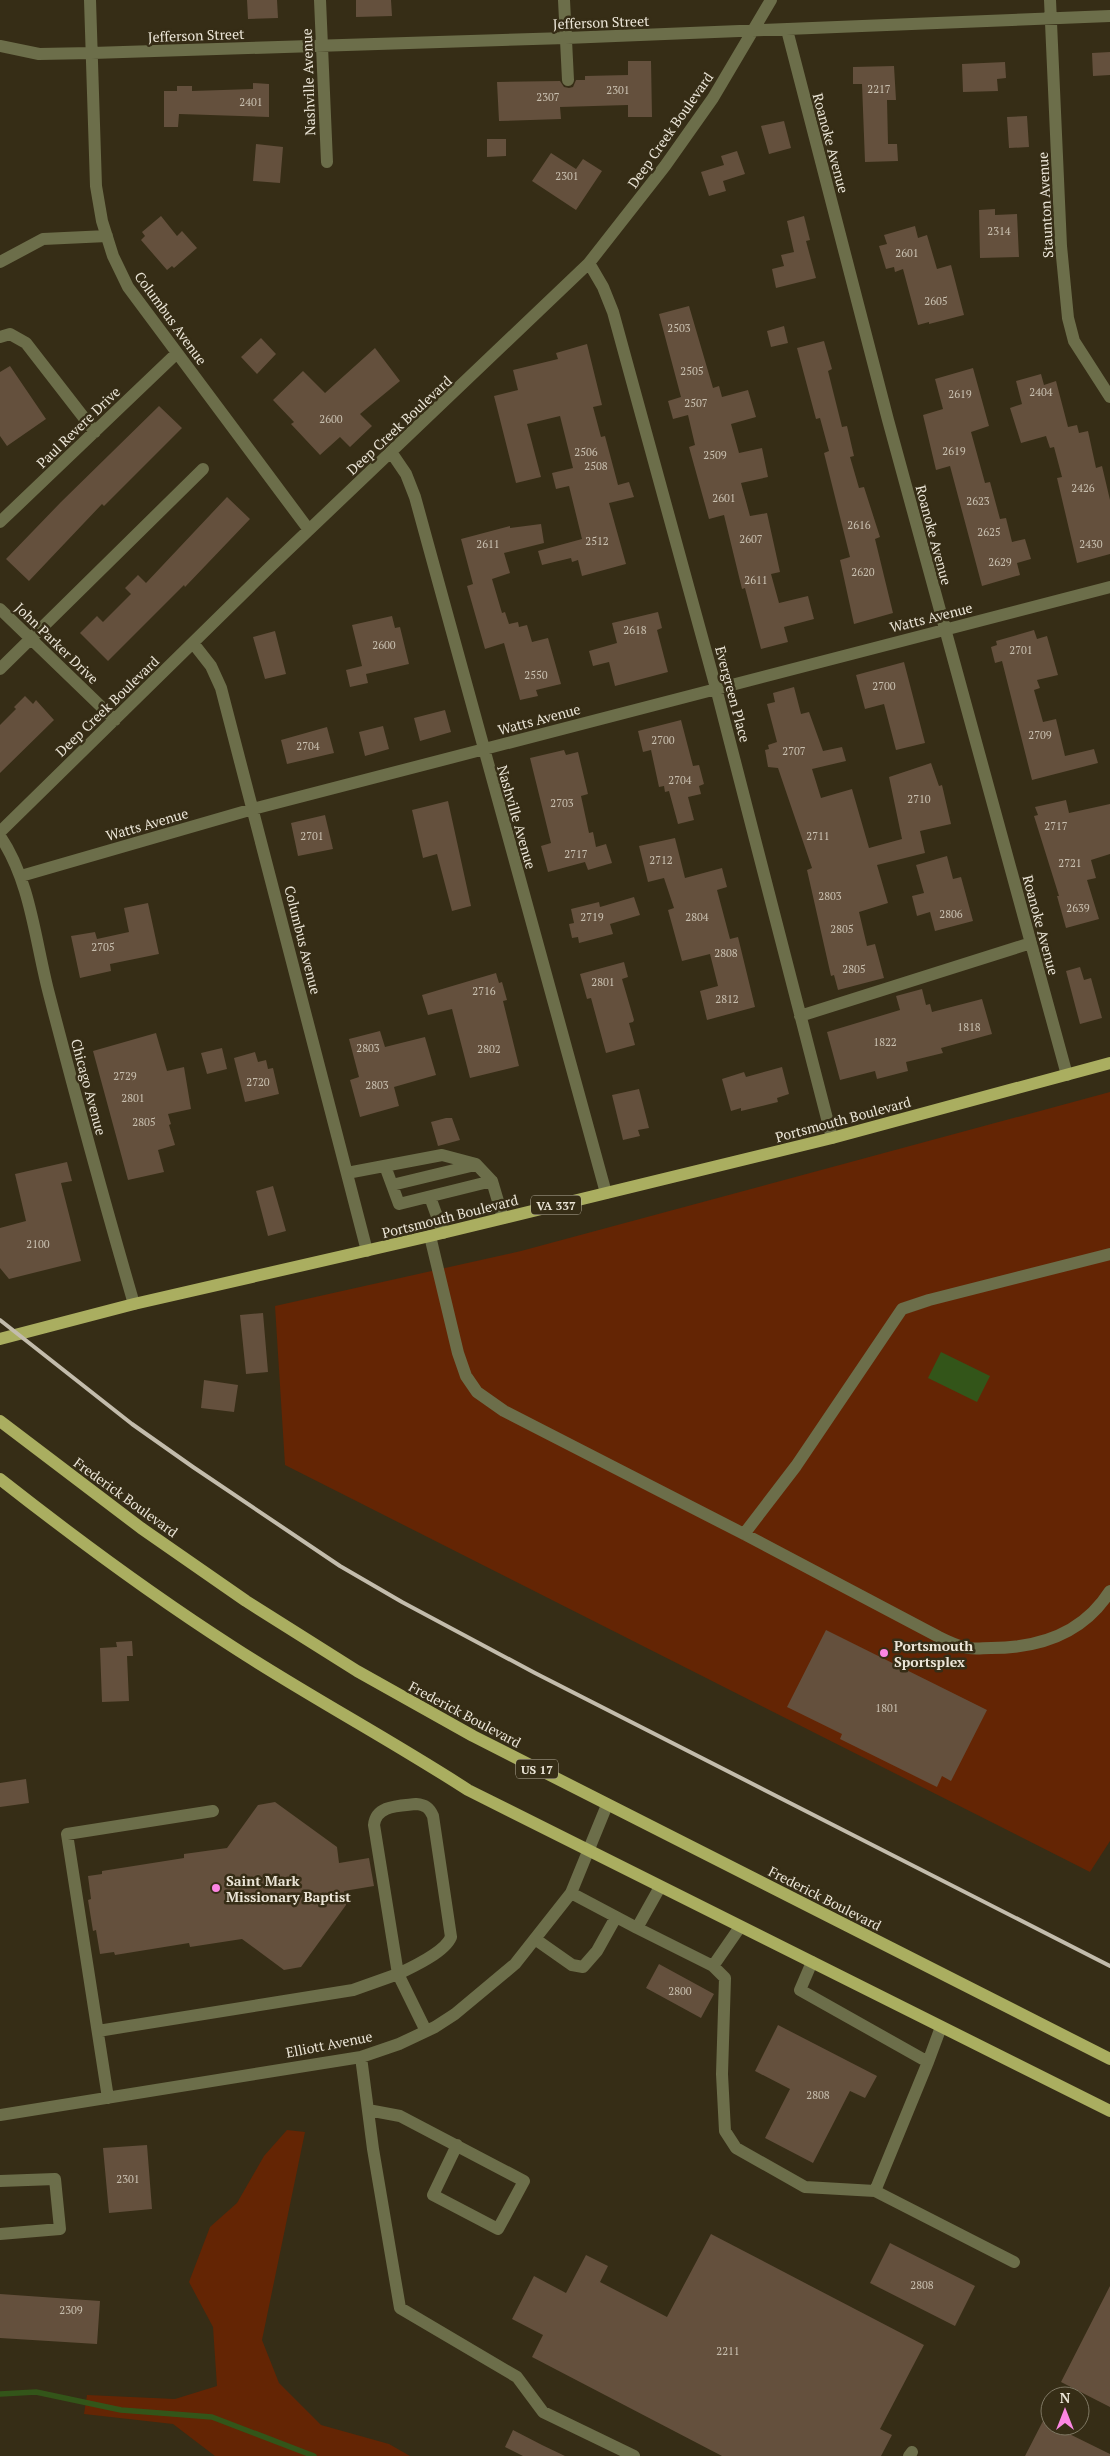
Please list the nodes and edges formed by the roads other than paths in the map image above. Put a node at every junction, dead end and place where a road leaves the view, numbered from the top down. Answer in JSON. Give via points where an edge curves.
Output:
{"nodes":[{"id":1,"x":90,"y":0,"type":"edge"},
{"id":2,"x":320,"y":0,"type":"edge"},
{"id":3,"x":564,"y":0,"type":"edge"},
{"id":4,"x":771,"y":0,"type":"edge"},
{"id":5,"x":1050,"y":0,"type":"edge"},
{"id":6,"x":1110,"y":16,"type":"edge"},
{"id":7,"x":1051,"y":19,"type":"junction"},
{"id":8,"x":786,"y":30,"type":"junction"},
{"id":9,"x":754,"y":31,"type":"junction"},
{"id":10,"x":566,"y":38,"type":"junction"},
{"id":11,"x":0,"y":46,"type":"edge"},
{"id":12,"x":322,"y":46,"type":"junction"},
{"id":13,"x":92,"y":53,"type":"junction"},
{"id":14,"x":568,"y":80,"type":"dead end"},
{"id":15,"x":327,"y":162,"type":"dead end"},
{"id":16,"x":107,"y":236,"type":"junction"},
{"id":17,"x":0,"y":262,"type":"edge"},
{"id":18,"x":590,"y":263,"type":"junction"},
{"id":19,"x":0,"y":337,"type":"edge"},
{"id":20,"x":177,"y":353,"type":"junction"},
{"id":21,"x":1110,"y":397,"type":"edge"},
{"id":22,"x":95,"y":432,"type":"junction"},
{"id":23,"x":391,"y":452,"type":"junction"},
{"id":24,"x":203,"y":470,"type":"dead end"},
{"id":25,"x":0,"y":522,"type":"edge"},
{"id":26,"x":309,"y":530,"type":"junction"},
{"id":27,"x":1110,"y":587,"type":"edge"},
{"id":28,"x":0,"y":609,"type":"edge"},
{"id":29,"x":945,"y":630,"type":"junction"},
{"id":30,"x":31,"y":639,"type":"junction"},
{"id":31,"x":193,"y":643,"type":"junction"},
{"id":32,"x":0,"y":669,"type":"edge"},
{"id":33,"x":716,"y":688,"type":"junction"},
{"id":34,"x":115,"y":720,"type":"junction"},
{"id":35,"x":483,"y":750,"type":"junction"},
{"id":36,"x":254,"y":809,"type":"junction"},
{"id":37,"x":0,"y":834,"type":"edge"},
{"id":38,"x":21,"y":876,"type":"junction"},
{"id":39,"x":1031,"y":943,"type":"junction"},
{"id":40,"x":800,"y":1016,"type":"junction"},
{"id":41,"x":1110,"y":1063,"type":"edge"},
{"id":42,"x":1067,"y":1075,"type":"junction"},
{"id":43,"x":832,"y":1138,"type":"junction"},
{"id":44,"x":476,"y":1164,"type":"junction"},
{"id":45,"x":385,"y":1166,"type":"junction"},
{"id":46,"x":347,"y":1174,"type":"junction"},
{"id":47,"x":492,"y":1181,"type":"junction"},
{"id":48,"x":392,"y":1185,"type":"junction"},
{"id":49,"x":606,"y":1193,"type":"junction"},
{"id":50,"x":430,"y":1197,"type":"junction"},
{"id":51,"x":503,"y":1218,"type":"junction"},
{"id":52,"x":443,"y":1233,"type":"junction"},
{"id":53,"x":430,"y":1236,"type":"junction"},
{"id":54,"x":367,"y":1251,"type":"junction"},
{"id":55,"x":1110,"y":1254,"type":"edge"},
{"id":56,"x":134,"y":1304,"type":"junction"},
{"id":57,"x":0,"y":1339,"type":"edge"},
{"id":58,"x":0,"y":1421,"type":"edge"},
{"id":59,"x":0,"y":1479,"type":"edge"},
{"id":60,"x":744,"y":1534,"type":"junction"},
{"id":61,"x":1110,"y":1591,"type":"edge"},
{"id":62,"x":607,"y":1804,"type":"junction"},
{"id":63,"x":214,"y":1811,"type":"dead end"},
{"id":64,"x":588,"y":1850,"type":"junction"},
{"id":65,"x":660,"y":1887,"type":"junction"},
{"id":66,"x":570,"y":1893,"type":"junction"},
{"id":67,"x":616,"y":1917,"type":"junction"},
{"id":68,"x":740,"y":1927,"type":"junction"},
{"id":69,"x":637,"y":1928,"type":"junction"},
{"id":70,"x":535,"y":1939,"type":"junction"},
{"id":71,"x":812,"y":1962,"type":"junction"},
{"id":72,"x":713,"y":1966,"type":"junction"},
{"id":73,"x":398,"y":1974,"type":"junction"},
{"id":74,"x":941,"y":2027,"type":"junction"},
{"id":75,"x":98,"y":2031,"type":"junction"},
{"id":76,"x":426,"y":2031,"type":"junction"},
{"id":77,"x":361,"y":2057,"type":"junction"},
{"id":78,"x":1110,"y":2059,"type":"edge"},
{"id":79,"x":928,"y":2062,"type":"junction"},
{"id":80,"x":108,"y":2098,"type":"junction"},
{"id":81,"x":368,"y":2110,"type":"junction"},
{"id":82,"x":1110,"y":2111,"type":"edge"},
{"id":83,"x":0,"y":2115,"type":"edge"},
{"id":84,"x":457,"y":2145,"type":"junction"},
{"id":85,"x":0,"y":2182,"type":"edge"},
{"id":86,"x":875,"y":2191,"type":"junction"},
{"id":87,"x":0,"y":2234,"type":"edge"},
{"id":88,"x":1014,"y":2262,"type":"dead end"},
{"id":89,"x":634,"y":2456,"type":"edge"}],
"edges":[{"from":1,"to":13,"type":"street","name":"Columbus Avenue"},
{"from":2,"to":12,"type":"street","name":"Nashville Avenue"},
{"from":3,"to":10,"type":"street"},
{"from":4,"to":9,"type":"street","name":"Deep Creek Boulevard"},
{"from":5,"to":7,"type":"street","name":"Staunton Avenue"},
{"from":6,"to":7,"type":"street","name":"Jefferson Street"},
{"from":7,"to":8,"type":"street","name":"Jefferson Street"},
{"from":7,"to":21,"type":"street","name":"Staunton Avenue","via":[[1061,246],[1068,318],[1074,341]]},
{"from":8,"to":9,"type":"street","name":"Jefferson Street"},
{"from":8,"to":29,"type":"street","name":"Roanoke Avenue"},
{"from":9,"to":10,"type":"street","name":"Jefferson Street"},
{"from":9,"to":18,"type":"street","name":"Deep Creek Boulevard","via":[[713,98],[665,166]]},
{"from":10,"to":12,"type":"street","name":"Jefferson Street"},
{"from":10,"to":14,"type":"street"},
{"from":11,"to":13,"type":"street","name":"Jefferson Street","via":[[39,54]]},
{"from":12,"to":13,"type":"street","name":"Jefferson Street"},
{"from":12,"to":15,"type":"street","name":"Nashville Avenue"},
{"from":13,"to":16,"type":"street","name":"Columbus Avenue","via":[[96,186]]},
{"from":16,"to":17,"type":"street","via":[[43,238]]},
{"from":16,"to":20,"type":"street","name":"Columbus Avenue","via":[[128,287]]},
{"from":18,"to":23,"type":"street","name":"Deep Creek Boulevard"},
{"from":18,"to":33,"type":"street","name":"Evergreen Place","via":[[613,312]]},
{"from":19,"to":22,"type":"street","via":[[10,334],[26,343]]},
{"from":20,"to":22,"type":"street","name":"Paul Revere Drive"},
{"from":20,"to":26,"type":"street","name":"Columbus Avenue"},
{"from":22,"to":25,"type":"street","name":"Paul Revere Drive"},
{"from":23,"to":26,"type":"street","name":"Deep Creek Boulevard"},
{"from":23,"to":35,"type":"street","name":"Nashville Avenue","via":[[406,474],[415,497]]},
{"from":24,"to":30,"type":"street"},
{"from":26,"to":31,"type":"street","name":"Deep Creek Boulevard"},
{"from":27,"to":29,"type":"street","name":"Watts Avenue"},
{"from":28,"to":30,"type":"street","name":"John Parker Drive"},
{"from":29,"to":33,"type":"street","name":"Watts Avenue"},
{"from":29,"to":39,"type":"street","name":"Roanoke Avenue"},
{"from":30,"to":32,"type":"street"},
{"from":30,"to":34,"type":"street","name":"John Parker Drive"},
{"from":31,"to":34,"type":"street","name":"Deep Creek Boulevard"},
{"from":31,"to":36,"type":"street","name":"Columbus Avenue","via":[[211,666],[221,688]]},
{"from":33,"to":35,"type":"street","name":"Watts Avenue"},
{"from":33,"to":40,"type":"street","name":"Evergreen Place"},
{"from":34,"to":37,"type":"street","name":"Deep Creek Boulevard"},
{"from":35,"to":36,"type":"street","name":"Watts Avenue"},
{"from":35,"to":49,"type":"street","name":"Nashville Avenue"},
{"from":36,"to":38,"type":"street","name":"Watts Avenue"},
{"from":36,"to":46,"type":"street","name":"Columbus Avenue"},
{"from":37,"to":38,"type":"street"},
{"from":38,"to":56,"type":"street","name":"Chicago Avenue","via":[[99,1184]]},
{"from":39,"to":40,"type":"street"},
{"from":39,"to":42,"type":"street","name":"Roanoke Avenue"},
{"from":40,"to":43,"type":"street","name":"Evergreen Place"},
{"from":41,"to":42,"type":"main road","name":"Portsmouth Boulevard","number":"VA 337"},
{"from":42,"to":43,"type":"main road","name":"Portsmouth Boulevard","number":"VA 337"},
{"from":43,"to":49,"type":"main road","name":"Portsmouth Boulevard","number":"VA 337"},
{"from":44,"to":45,"type":"street","via":[[442,1155]]},
{"from":44,"to":47,"type":"street"},
{"from":44,"to":48,"type":"street"},
{"from":45,"to":46,"type":"street"},
{"from":45,"to":48,"type":"street"},
{"from":46,"to":54,"type":"street","name":"Columbus Avenue"},
{"from":47,"to":50,"type":"street"},
{"from":47,"to":51,"type":"street"},
{"from":48,"to":50,"type":"street","via":[[399,1204]]},
{"from":49,"to":51,"type":"main road","name":"Portsmouth Boulevard","number":"VA 337"},
{"from":50,"to":52,"type":"street"},
{"from":51,"to":52,"type":"main road","name":"Portsmouth Boulevard","number":"VA 337"},
{"from":52,"to":53,"type":"main road","name":"Portsmouth Boulevard","number":"VA 337"},
{"from":53,"to":54,"type":"main road","name":"Portsmouth Boulevard","number":"VA 337"},
{"from":53,"to":60,"type":"street","via":[[458,1353],[466,1376],[477,1392],[504,1412]]},
{"from":54,"to":56,"type":"main road","name":"Portsmouth Boulevard","number":"VA 337"},
{"from":55,"to":60,"type":"street","via":[[902,1309],[796,1466]]},
{"from":56,"to":57,"type":"main road","name":"Portsmouth Boulevard","number":"VA 337"},
{"from":58,"to":62,"type":"main road","name":"Frederick Boulevard","number":"US 17","via":[[141,1528],[357,1672]]},
{"from":59,"to":64,"type":"main road","via":[[111,1564],[249,1658],[316,1700],[405,1749],[468,1790]]},
{"from":60,"to":61,"type":"street","via":[[939,1637],[966,1648],[1012,1648],[1062,1636],[1081,1623]]},
{"from":62,"to":64,"type":"street","name":"Elliott Avenue"},
{"from":62,"to":78,"type":"main road","name":"Frederick Boulevard","number":"US 17"},
{"from":63,"to":75,"type":"street","via":[[67,1834]]},
{"from":64,"to":65,"type":"main road"},
{"from":64,"to":66,"type":"street","name":"Elliott Avenue"},
{"from":65,"to":68,"type":"main road"},
{"from":65,"to":69,"type":"street"},
{"from":66,"to":67,"type":"street"},
{"from":66,"to":70,"type":"street","name":"Elliott Avenue"},
{"from":67,"to":69,"type":"street"},
{"from":67,"to":70,"type":"street","via":[[597,1951],[583,1967],[572,1965]]},
{"from":68,"to":71,"type":"main road"},
{"from":68,"to":72,"type":"street"},
{"from":69,"to":72,"type":"street"},
{"from":70,"to":76,"type":"street","name":"Elliott Avenue","via":[[515,1964],[455,2014]]},
{"from":71,"to":74,"type":"main road"},
{"from":71,"to":79,"type":"street","via":[[800,1990]]},
{"from":72,"to":86,"type":"street","via":[[725,1978],[722,2074],[725,2131],[736,2148],[805,2187]]},
{"from":73,"to":73,"type":"street","via":[[445,1946],[451,1937],[433,1816],[424,1804],[386,1808],[375,1818]]},
{"from":73,"to":75,"type":"street","via":[[353,1990]]},
{"from":73,"to":76,"type":"street"},
{"from":74,"to":79,"type":"street"},
{"from":74,"to":82,"type":"main road"},
{"from":75,"to":80,"type":"street"},
{"from":76,"to":77,"type":"street","name":"Elliott Avenue"},
{"from":77,"to":80,"type":"street","name":"Elliott Avenue"},
{"from":77,"to":81,"type":"street"},
{"from":79,"to":86,"type":"street"},
{"from":80,"to":83,"type":"street","name":"Elliott Avenue"},
{"from":81,"to":84,"type":"street","via":[[400,2116]]},
{"from":81,"to":89,"type":"street","via":[[400,2308],[517,2377],[543,2412]]},
{"from":84,"to":84,"type":"street","via":[[524,2181],[498,2229],[433,2195]]},
{"from":85,"to":87,"type":"street","via":[[55,2179],[60,2229]]},
{"from":86,"to":88,"type":"street"}]}
